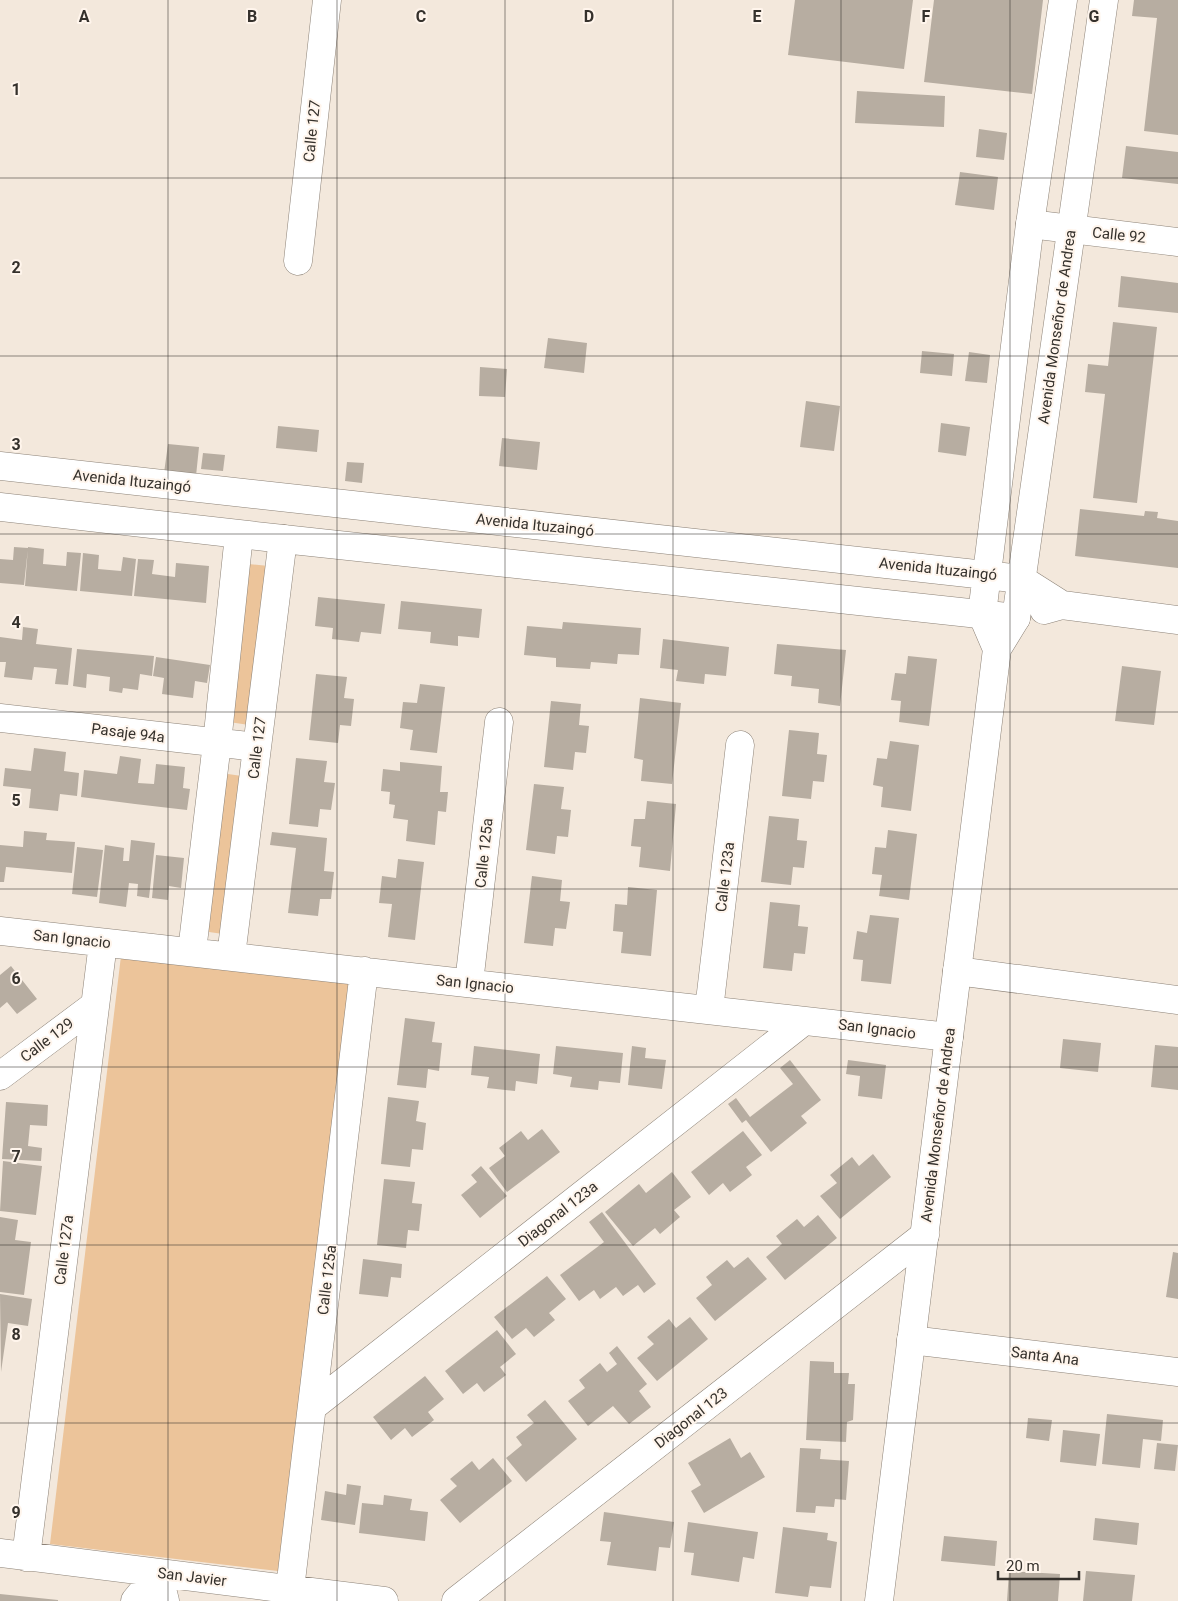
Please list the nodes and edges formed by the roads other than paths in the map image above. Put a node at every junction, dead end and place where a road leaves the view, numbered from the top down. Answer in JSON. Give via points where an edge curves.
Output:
{"nodes":[{"id":1,"x":327,"y":0,"type":"edge"},
{"id":2,"x":1063,"y":0,"type":"edge"},
{"id":3,"x":1104,"y":0,"type":"edge"},
{"id":4,"x":1030,"y":224,"type":"junction"},
{"id":5,"x":1071,"y":230,"type":"junction"},
{"id":6,"x":1178,"y":242,"type":"edge"},
{"id":7,"x":298,"y":261,"type":"dead end"},
{"id":8,"x":0,"y":466,"type":"edge"},
{"id":9,"x":0,"y":507,"type":"edge"},
{"id":10,"x":239,"y":535,"type":"junction"},
{"id":11,"x":283,"y":539,"type":"junction"},
{"id":12,"x":987,"y":575,"type":"junction"},
{"id":13,"x":1021,"y":579,"type":"junction"},
{"id":14,"x":1062,"y":606,"type":"junction"},
{"id":15,"x":982,"y":614,"type":"junction"},
{"id":16,"x":1016,"y":618,"type":"junction"},
{"id":17,"x":1178,"y":620,"type":"edge"},
{"id":18,"x":997,"y":649,"type":"junction"},
{"id":19,"x":0,"y":718,"type":"edge"},
{"id":20,"x":499,"y":722,"type":"dead end"},
{"id":21,"x":217,"y":743,"type":"junction"},
{"id":22,"x":740,"y":745,"type":"dead end"},
{"id":23,"x":257,"y":748,"type":"junction"},
{"id":24,"x":0,"y":931,"type":"edge"},
{"id":25,"x":103,"y":943,"type":"junction"},
{"id":26,"x":192,"y":951,"type":"junction"},
{"id":27,"x":231,"y":956,"type":"junction"},
{"id":28,"x":364,"y":971,"type":"junction"},
{"id":29,"x":957,"y":971,"type":"junction"},
{"id":30,"x":469,"y":983,"type":"junction"},
{"id":31,"x":1178,"y":1000,"type":"edge"},
{"id":32,"x":95,"y":1005,"type":"junction"},
{"id":33,"x":709,"y":1010,"type":"junction"},
{"id":34,"x":804,"y":1021,"type":"junction"},
{"id":35,"x":949,"y":1037,"type":"junction"},
{"id":36,"x":0,"y":1076,"type":"edge"},
{"id":37,"x":925,"y":1235,"type":"junction"},
{"id":38,"x":912,"y":1340,"type":"junction"},
{"id":39,"x":1178,"y":1372,"type":"edge"},
{"id":40,"x":312,"y":1407,"type":"junction"},
{"id":41,"x":13,"y":1555,"type":"edge"},
{"id":42,"x":158,"y":1573,"type":"junction"},
{"id":43,"x":290,"y":1589,"type":"junction"},
{"id":44,"x":134,"y":1601,"type":"edge"},
{"id":45,"x":166,"y":1601,"type":"edge"},
{"id":46,"x":384,"y":1601,"type":"edge"},
{"id":47,"x":456,"y":1601,"type":"edge"},
{"id":48,"x":879,"y":1601,"type":"edge"}],
"edges":[{"from":1,"to":7,"type":"street","name":"Calle 127"},
{"from":2,"to":4,"type":"street"},
{"from":3,"to":5,"type":"street","name":"Avenida Monseñor de Andrea"},
{"from":4,"to":5,"type":"street","name":"Calle 92"},
{"from":4,"to":12,"type":"street"},
{"from":5,"to":6,"type":"street","name":"Calle 92"},
{"from":5,"to":13,"type":"street","name":"Avenida Monseñor de Andrea"},
{"from":8,"to":12,"type":"street","name":"Avenida Ituzaingó"},
{"from":9,"to":10,"type":"street","name":"Avenida Ituzaingó"},
{"from":10,"to":11,"type":"street","name":"Avenida Ituzaingó"},
{"from":10,"to":21,"type":"street"},
{"from":11,"to":15,"type":"street","name":"Avenida Ituzaingó"},
{"from":11,"to":23,"type":"street","name":"Calle 127"},
{"from":12,"to":13,"type":"street","name":"Avenida Ituzaingó"},
{"from":12,"to":15,"type":"street"},
{"from":13,"to":14,"type":"street","name":"Avenida Ituzaingó"},
{"from":13,"to":16,"type":"street","name":"Avenida Monseñor de Andrea"},
{"from":14,"to":16,"type":"street","name":"Avenida Ituzaingó"},
{"from":14,"to":17,"type":"street","name":"Avenida Ituzaingó"},
{"from":15,"to":16,"type":"street","name":"Avenida Ituzaingó"},
{"from":15,"to":18,"type":"street"},
{"from":16,"to":18,"type":"street","name":"Avenida Monseñor de Andrea"},
{"from":18,"to":29,"type":"street","name":"Avenida Monseñor de Andrea"},
{"from":19,"to":21,"type":"street","name":"Pasaje 94a"},
{"from":20,"to":30,"type":"street","name":"Calle 125a"},
{"from":21,"to":23,"type":"street","name":"Pasaje 94a"},
{"from":21,"to":26,"type":"street"},
{"from":22,"to":33,"type":"street","name":"Calle 123a"},
{"from":23,"to":27,"type":"street","name":"Calle 127"},
{"from":24,"to":25,"type":"street","name":"San Ignacio"},
{"from":25,"to":26,"type":"street","name":"San Ignacio"},
{"from":25,"to":32,"type":"street","name":"Calle 127a"},
{"from":26,"to":27,"type":"street","name":"San Ignacio"},
{"from":27,"to":28,"type":"street","name":"San Ignacio"},
{"from":28,"to":30,"type":"street","name":"San Ignacio"},
{"from":28,"to":40,"type":"street","name":"Calle 125a"},
{"from":29,"to":31,"type":"street"},
{"from":29,"to":35,"type":"street","name":"Avenida Monseñor de Andrea"},
{"from":30,"to":33,"type":"street","name":"San Ignacio"},
{"from":32,"to":36,"type":"street","name":"Calle 129"},
{"from":32,"to":41,"type":"street","name":"Calle 127a"},
{"from":33,"to":34,"type":"street","name":"San Ignacio"},
{"from":34,"to":35,"type":"street","name":"San Ignacio"},
{"from":34,"to":40,"type":"street","name":"Diagonal 123a"},
{"from":35,"to":37,"type":"street","name":"Avenida Monseñor de Andrea"},
{"from":37,"to":38,"type":"street","name":"Avenida Monseñor de Andrea"},
{"from":37,"to":47,"type":"street","name":"Diagonal 123"},
{"from":38,"to":39,"type":"street","name":"Santa Ana"},
{"from":38,"to":48,"type":"street","name":"Avenida Monseñor de Andrea"},
{"from":40,"to":43,"type":"street","name":"Calle 125a"},
{"from":41,"to":42,"type":"street","name":"San Javier"},
{"from":42,"to":43,"type":"street","name":"San Javier"},
{"from":42,"to":44,"type":"street"},
{"from":42,"to":45,"type":"street"},
{"from":43,"to":46,"type":"street","name":"San Javier"}]}
